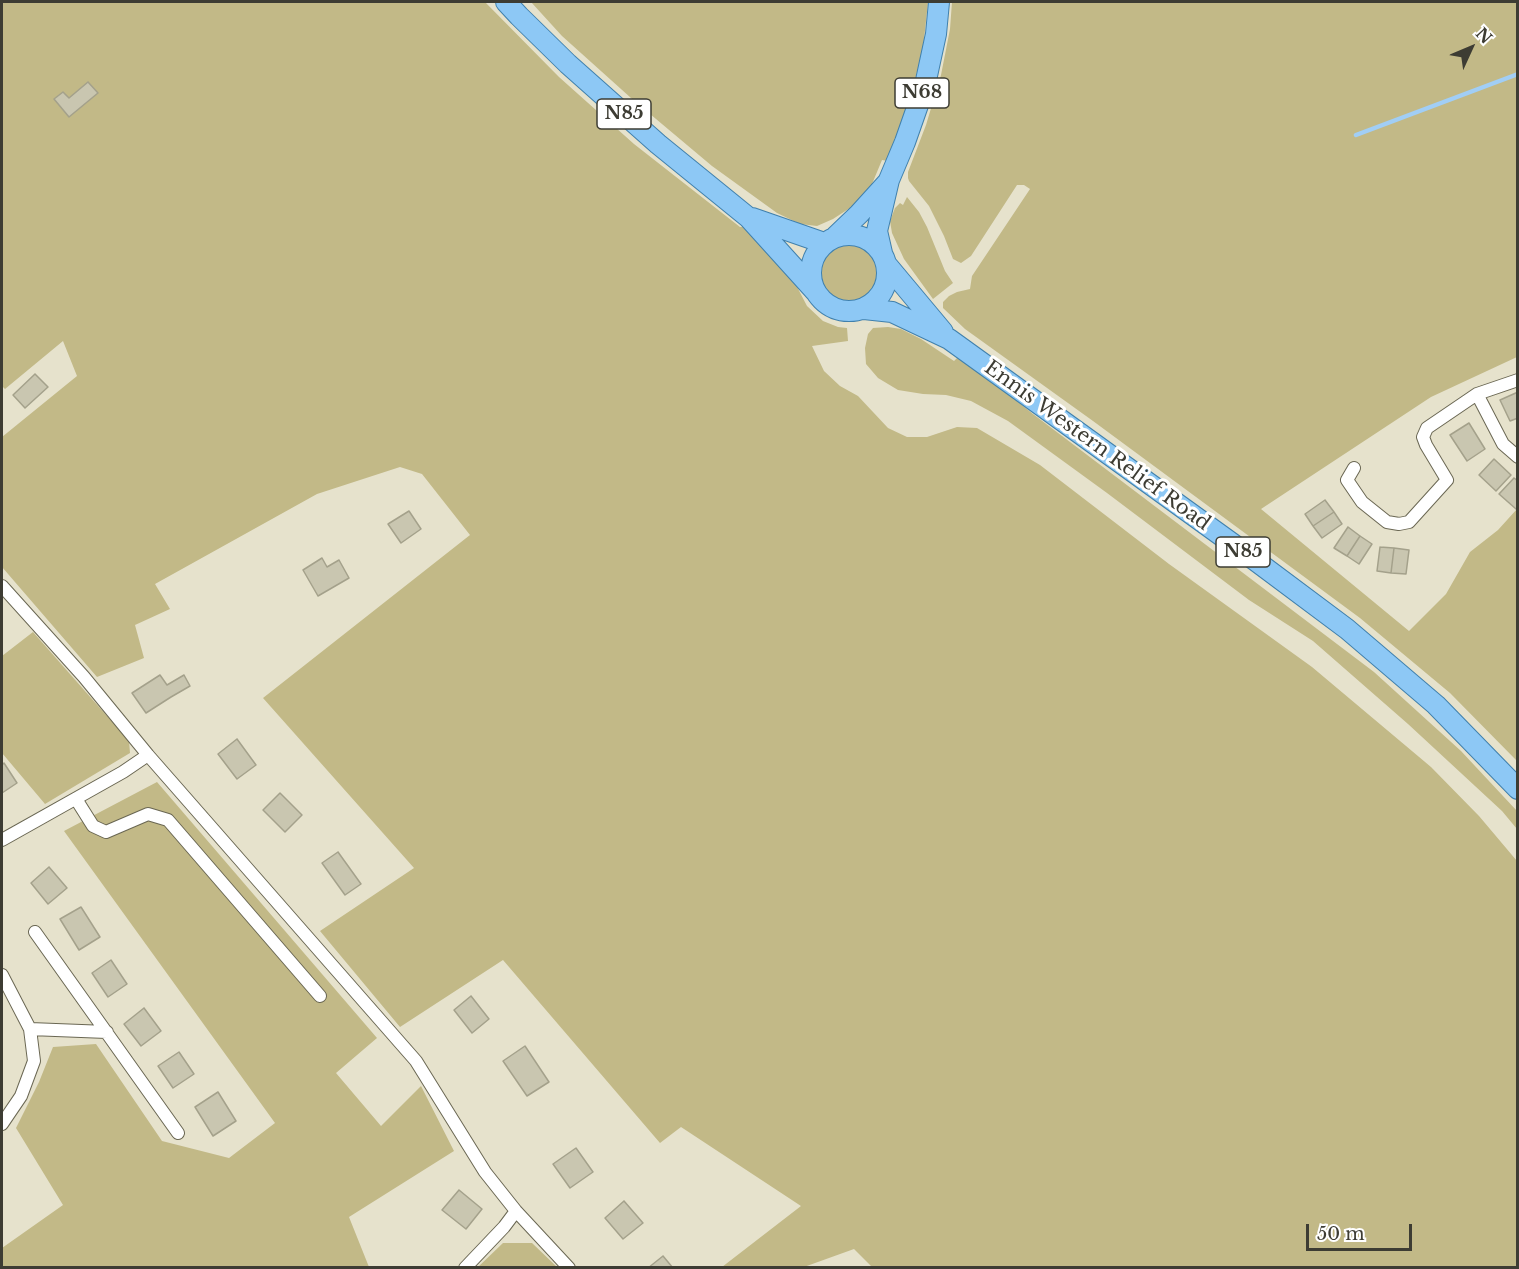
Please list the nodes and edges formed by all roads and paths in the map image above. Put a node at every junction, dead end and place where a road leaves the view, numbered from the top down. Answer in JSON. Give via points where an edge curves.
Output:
{"nodes":[{"id":1,"x":506,"y":2,"type":"edge"},
{"id":2,"x":939,"y":2,"type":"edge"},
{"id":3,"x":889,"y":180,"type":"junction"},
{"id":4,"x":749,"y":218,"type":"junction"},
{"id":5,"x":830,"y":240,"type":"junction"},
{"id":6,"x":884,"y":259,"type":"junction"},
{"id":7,"x":814,"y":291,"type":"junction"},
{"id":8,"x":864,"y":309,"type":"junction"},
{"id":9,"x":949,"y":339,"type":"junction"},
{"id":10,"x":1518,"y":380,"type":"edge"},
{"id":11,"x":1477,"y":394,"type":"junction"},
{"id":12,"x":1518,"y":457,"type":"edge"},
{"id":13,"x":1354,"y":468,"type":"dead end"},
{"id":14,"x":2,"y":586,"type":"edge"},
{"id":15,"x":148,"y":754,"type":"junction"},
{"id":16,"x":1518,"y":789,"type":"edge"},
{"id":17,"x":76,"y":799,"type":"junction"},
{"id":18,"x":2,"y":840,"type":"edge"},
{"id":19,"x":35,"y":932,"type":"dead end"},
{"id":20,"x":2,"y":975,"type":"edge"},
{"id":21,"x":320,"y":996,"type":"dead end"},
{"id":22,"x":30,"y":1029,"type":"junction"},
{"id":23,"x":107,"y":1032,"type":"junction"},
{"id":24,"x":2,"y":1124,"type":"edge"},
{"id":25,"x":178,"y":1133,"type":"dead end"},
{"id":26,"x":516,"y":1210,"type":"junction"},
{"id":27,"x":465,"y":1268,"type":"edge"},
{"id":28,"x":569,"y":1268,"type":"edge"}],
"edges":[{"from":1,"to":4,"type":"main road","number":"N85","via":[[567,64]]},
{"from":2,"to":3,"type":"main road","number":"N68","via":[[924,85]]},
{"from":3,"to":5,"type":"main road","number":"N68"},
{"from":3,"to":6,"type":"main road","number":"N68","via":[[877,231]]},
{"from":4,"to":5,"type":"main road","number":"N85"},
{"from":4,"to":7,"type":"main road","number":"N85"},
{"from":5,"to":6,"type":"main road","number":"N85","via":[[849,234],[862,237],[873,243]]},
{"from":5,"to":7,"type":"main road","via":[[816,253],[811,265]]},
{"from":6,"to":8,"type":"main road","via":[[887,279],[883,291]]},
{"from":6,"to":9,"type":"main road","name":"Ennis Western Relief Road","number":"N85"},
{"from":7,"to":8,"type":"main road","number":"N85","via":[[839,310]]},
{"from":8,"to":9,"type":"main road","name":"Ennis Western Relief Road","number":"N85","via":[[892,312]]},
{"from":9,"to":16,"type":"main road","name":"Ennis Western Relief Road","number":"N85","via":[[1347,629],[1436,705]]},
{"from":10,"to":11,"type":"street"},
{"from":11,"to":12,"type":"street","via":[[1503,444]]},
{"from":11,"to":13,"type":"street","via":[[1427,428],[1423,436],[1426,445],[1447,480],[1409,522],[1387,522],[1362,502],[1347,480]]},
{"from":14,"to":15,"type":"street"},
{"from":15,"to":17,"type":"street"},
{"from":15,"to":26,"type":"street","via":[[416,1061],[485,1172]]},
{"from":17,"to":18,"type":"street"},
{"from":17,"to":21,"type":"street","via":[[93,826],[106,832],[148,814],[168,820]]},
{"from":19,"to":23,"type":"street"},
{"from":20,"to":22,"type":"street"},
{"from":22,"to":23,"type":"street"},
{"from":22,"to":24,"type":"street","via":[[34,1061],[21,1096]]},
{"from":23,"to":25,"type":"street"},
{"from":26,"to":27,"type":"street"},
{"from":26,"to":28,"type":"street"}]}
